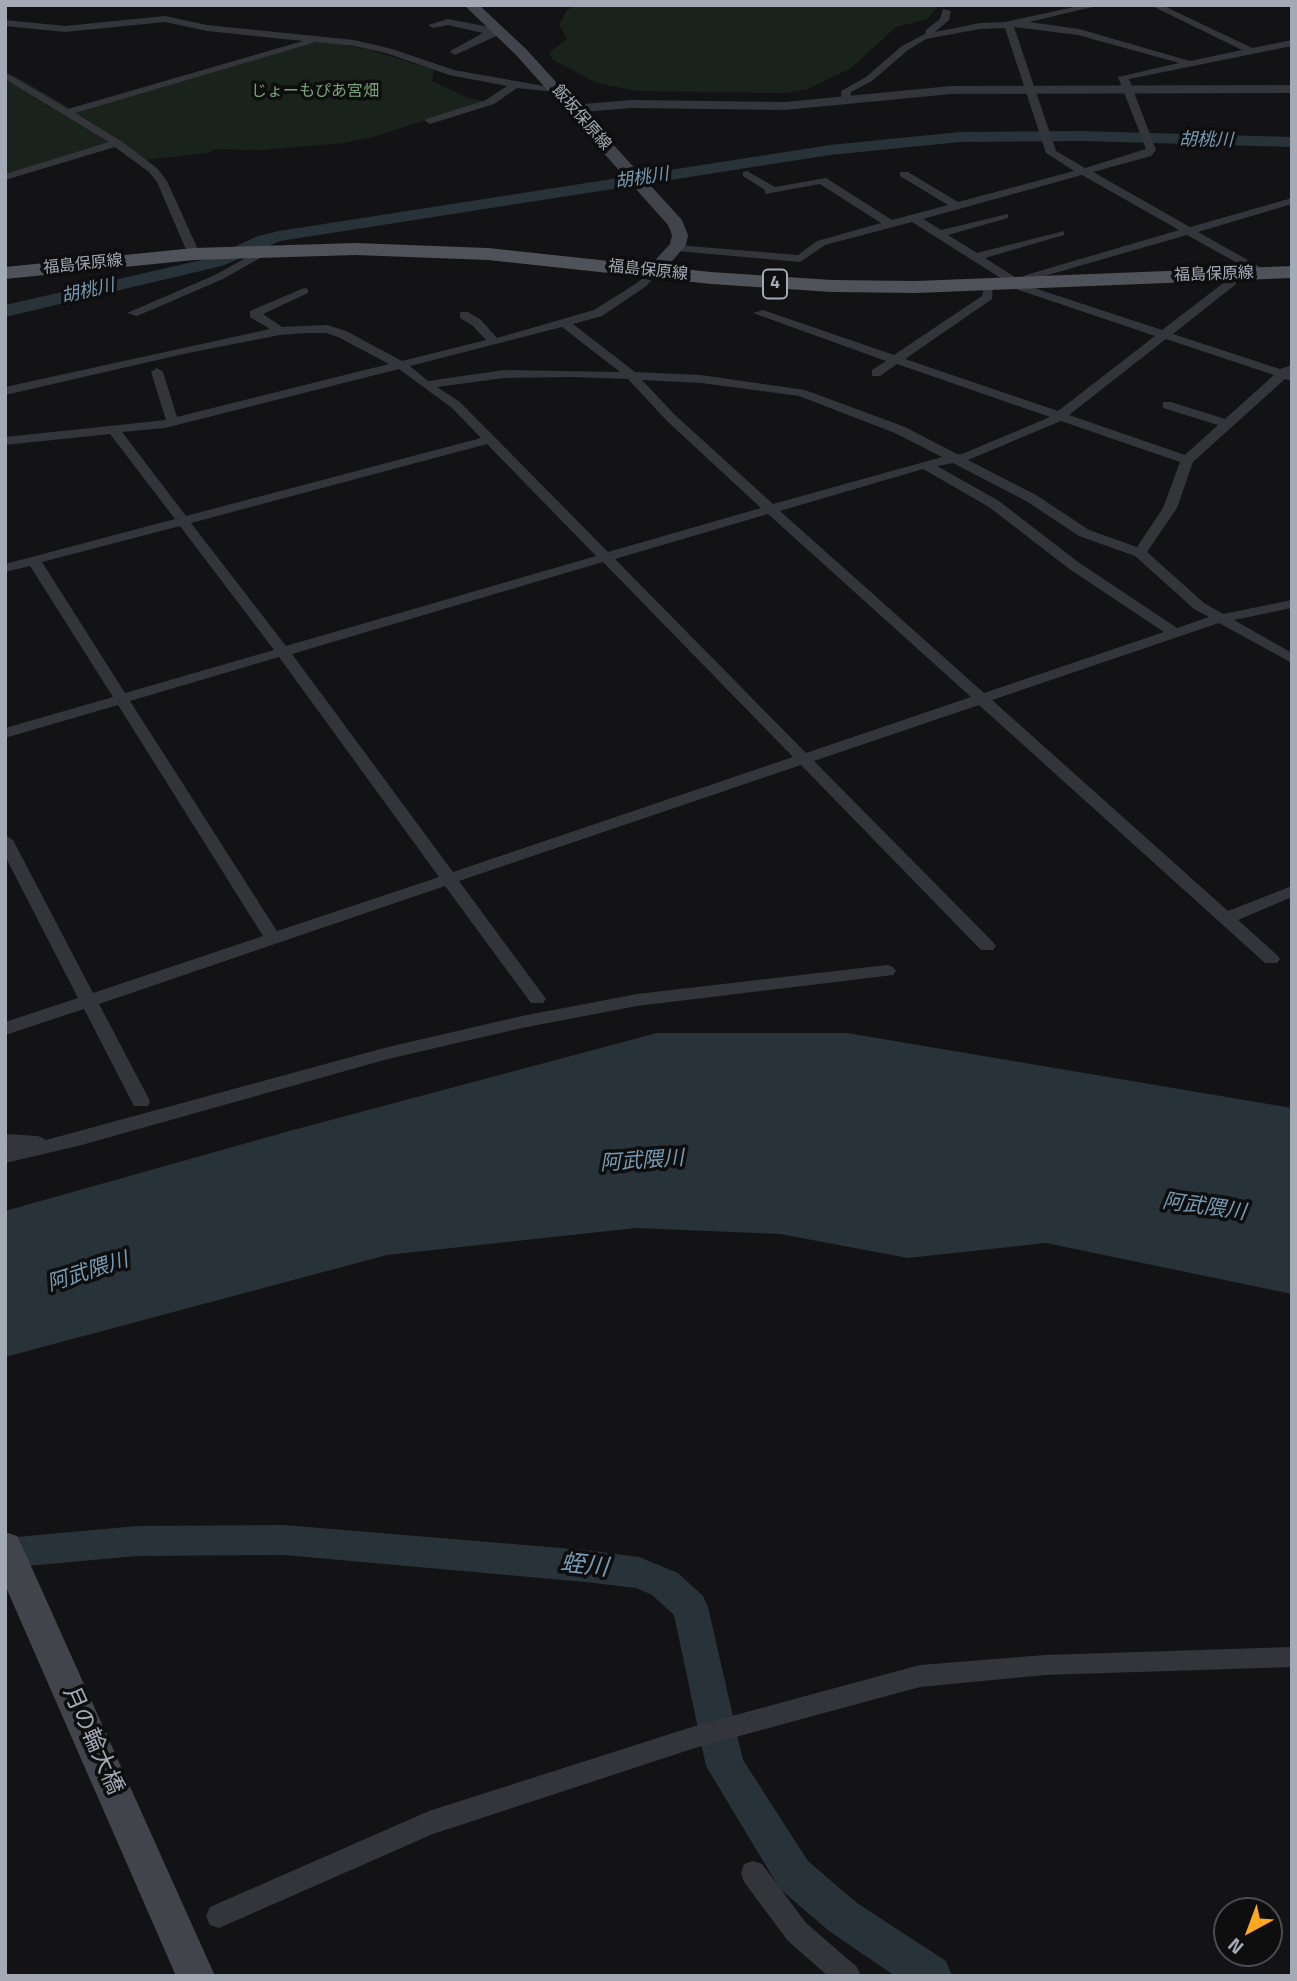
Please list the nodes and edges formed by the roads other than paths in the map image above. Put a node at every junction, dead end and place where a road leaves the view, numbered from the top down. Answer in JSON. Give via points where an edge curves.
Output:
{"nodes":[{"id":1,"x":471,"y":5,"type":"edge"},
{"id":2,"x":1097,"y":5,"type":"edge"},
{"id":3,"x":1153,"y":5,"type":"edge"},
{"id":4,"x":946,"y":11,"type":"dead end"},
{"id":5,"x":5,"y":23,"type":"edge"},
{"id":6,"x":1008,"y":24,"type":"junction"},
{"id":7,"x":433,"y":25,"type":"dead end"},
{"id":8,"x":496,"y":32,"type":"junction"},
{"id":9,"x":932,"y":34,"type":"junction"},
{"id":10,"x":319,"y":38,"type":"junction"},
{"id":11,"x":1292,"y":43,"type":"edge"},
{"id":12,"x":420,"y":49,"type":"dead end"},
{"id":13,"x":1249,"y":50,"type":"junction"},
{"id":14,"x":455,"y":52,"type":"dead end"},
{"id":15,"x":402,"y":56,"type":"junction"},
{"id":16,"x":1181,"y":64,"type":"junction"},
{"id":17,"x":5,"y":75,"type":"edge"},
{"id":18,"x":516,"y":85,"type":"junction"},
{"id":19,"x":556,"y":89,"type":"junction"},
{"id":20,"x":1126,"y":89,"type":"junction"},
{"id":21,"x":1292,"y":89,"type":"edge"},
{"id":22,"x":1028,"y":90,"type":"junction"},
{"id":23,"x":846,"y":99,"type":"junction"},
{"id":24,"x":572,"y":109,"type":"junction"},
{"id":25,"x":67,"y":112,"type":"junction"},
{"id":26,"x":430,"y":121,"type":"dead end"},
{"id":27,"x":117,"y":143,"type":"junction"},
{"id":28,"x":1082,"y":172,"type":"junction"},
{"id":29,"x":747,"y":174,"type":"dead end"},
{"id":30,"x":904,"y":174,"type":"dead end"},
{"id":31,"x":5,"y":177,"type":"edge"},
{"id":32,"x":635,"y":180,"type":"joint"},
{"id":33,"x":1292,"y":201,"type":"edge"},
{"id":34,"x":957,"y":206,"type":"junction"},
{"id":35,"x":1004,"y":216,"type":"dead end"},
{"id":36,"x":914,"y":218,"type":"junction"},
{"id":37,"x":890,"y":224,"type":"junction"},
{"id":38,"x":1189,"y":232,"type":"junction"},
{"id":39,"x":1060,"y":233,"type":"dead end"},
{"id":40,"x":939,"y":234,"type":"junction"},
{"id":41,"x":677,"y":248,"type":"junction"},
{"id":42,"x":264,"y":250,"type":"junction"},
{"id":43,"x":194,"y":254,"type":"junction"},
{"id":44,"x":976,"y":257,"type":"junction"},
{"id":45,"x":800,"y":260,"type":"junction"},
{"id":46,"x":654,"y":271,"type":"junction"},
{"id":47,"x":1292,"y":272,"type":"edge"},
{"id":48,"x":5,"y":273,"type":"edge"},
{"id":49,"x":1263,"y":273,"type":"junction"},
{"id":50,"x":1231,"y":274,"type":"junction"},
{"id":51,"x":1016,"y":283,"type":"junction"},
{"id":52,"x":775,"y":284,"type":"junction"},
{"id":53,"x":989,"y":284,"type":"junction"},
{"id":54,"x":304,"y":291,"type":"dead end"},
{"id":55,"x":133,"y":313,"type":"dead end"},
{"id":56,"x":760,"y":313,"type":"dead end"},
{"id":57,"x":464,"y":314,"type":"dead end"},
{"id":58,"x":564,"y":323,"type":"junction"},
{"id":59,"x":280,"y":331,"type":"junction"},
{"id":60,"x":1163,"y":336,"type":"junction"},
{"id":61,"x":494,"y":342,"type":"junction"},
{"id":62,"x":896,"y":360,"type":"junction"},
{"id":63,"x":402,"y":366,"type":"junction"},
{"id":64,"x":157,"y":372,"type":"dead end"},
{"id":65,"x":1289,"y":372,"type":"edge"},
{"id":66,"x":876,"y":373,"type":"dead end"},
{"id":67,"x":632,"y":376,"type":"junction"},
{"id":68,"x":425,"y":385,"type":"junction"},
{"id":69,"x":5,"y":391,"type":"edge"},
{"id":70,"x":1167,"y":405,"type":"dead end"},
{"id":71,"x":1060,"y":416,"type":"junction"},
{"id":72,"x":173,"y":422,"type":"junction"},
{"id":73,"x":1227,"y":424,"type":"junction"},
{"id":74,"x":113,"y":429,"type":"junction"},
{"id":75,"x":488,"y":440,"type":"junction"},
{"id":76,"x":5,"y":441,"type":"edge"},
{"id":77,"x":957,"y":459,"type":"junction"},
{"id":78,"x":1187,"y":460,"type":"junction"},
{"id":79,"x":924,"y":464,"type":"junction"},
{"id":80,"x":770,"y":509,"type":"junction"},
{"id":81,"x":184,"y":521,"type":"junction"},
{"id":82,"x":1140,"y":554,"type":"junction"},
{"id":83,"x":606,"y":557,"type":"junction"},
{"id":84,"x":34,"y":561,"type":"junction"},
{"id":85,"x":5,"y":568,"type":"edge"},
{"id":86,"x":1292,"y":604,"type":"edge"},
{"id":87,"x":1218,"y":619,"type":"junction"},
{"id":88,"x":1175,"y":633,"type":"junction"},
{"id":89,"x":282,"y":651,"type":"junction"},
{"id":90,"x":1292,"y":659,"type":"edge"},
{"id":91,"x":121,"y":699,"type":"junction"},
{"id":92,"x":982,"y":699,"type":"junction"},
{"id":93,"x":5,"y":733,"type":"edge"},
{"id":94,"x":804,"y":758,"type":"junction"},
{"id":95,"x":5,"y":840,"type":"edge"},
{"id":96,"x":451,"y":879,"type":"junction"},
{"id":97,"x":1292,"y":891,"type":"edge"},
{"id":98,"x":1226,"y":918,"type":"junction"},
{"id":99,"x":273,"y":938,"type":"junction"},
{"id":100,"x":987,"y":946,"type":"dead end"},
{"id":101,"x":1271,"y":960,"type":"dead end"},
{"id":102,"x":887,"y":971,"type":"dead end"},
{"id":103,"x":90,"y":999,"type":"junction"},
{"id":104,"x":537,"y":999,"type":"dead end"},
{"id":105,"x":5,"y":1029,"type":"edge"},
{"id":106,"x":141,"y":1101,"type":"dead end"},
{"id":107,"x":5,"y":1141,"type":"edge"},
{"id":108,"x":43,"y":1147,"type":"junction"},
{"id":109,"x":5,"y":1156,"type":"edge"},
{"id":110,"x":5,"y":1546,"type":"edge"},
{"id":111,"x":1292,"y":1657,"type":"edge"},
{"id":112,"x":753,"y":1873,"type":"dead end"},
{"id":113,"x":219,"y":1916,"type":"dead end"},
{"id":114,"x":179,"y":1936,"type":"joint"},
{"id":115,"x":196,"y":1976,"type":"edge"},
{"id":116,"x":848,"y":1976,"type":"edge"}],
"edges":[{"from":1,"to":8,"type":"main road","name":"飯坂保原線"},
{"from":2,"to":6,"type":"street"},
{"from":3,"to":13,"type":"street"},
{"from":4,"to":9,"type":"street","via":[[944,20],[929,31]]},
{"from":5,"to":10,"type":"street","via":[[65,29],[165,19],[207,28]]},
{"from":6,"to":9,"type":"street"},
{"from":6,"to":16,"type":"street","via":[[1087,33]]},
{"from":6,"to":22,"type":"street"},
{"from":7,"to":8,"type":"street","via":[[447,22]]},
{"from":8,"to":14,"type":"street"},
{"from":8,"to":19,"type":"main road","name":"飯坂保原線"},
{"from":9,"to":23,"type":"street","via":[[846,92]]},
{"from":10,"to":15,"type":"street"},
{"from":10,"to":25,"type":"street"},
{"from":11,"to":13,"type":"street"},
{"from":12,"to":15,"type":"street"},
{"from":13,"to":16,"type":"street"},
{"from":15,"to":18,"type":"street","via":[[452,73]]},
{"from":16,"to":20,"type":"street","via":[[1126,76]]},
{"from":17,"to":25,"type":"street"},
{"from":18,"to":19,"type":"street"},
{"from":18,"to":26,"type":"street","via":[[490,102]]},
{"from":19,"to":24,"type":"main road","name":"飯坂保原線"},
{"from":20,"to":21,"type":"street"},
{"from":20,"to":22,"type":"street"},
{"from":20,"to":28,"type":"street","via":[[1150,152]]},
{"from":22,"to":23,"type":"street","via":[[950,90]]},
{"from":22,"to":28,"type":"street","via":[[1051,153]]},
{"from":23,"to":24,"type":"street","via":[[785,106],[631,104]]},
{"from":24,"to":32,"type":"main road","name":"飯坂保原線"},
{"from":25,"to":27,"type":"street"},
{"from":27,"to":31,"type":"street"},
{"from":27,"to":43,"type":"street","via":[[159,176]]},
{"from":28,"to":34,"type":"street"},
{"from":28,"to":38,"type":"street"},
{"from":29,"to":37,"type":"street","via":[[771,192],[821,180]]},
{"from":30,"to":34,"type":"street"},
{"from":32,"to":41,"type":"main road","name":"飯坂保原線","via":[[676,224],[680,235]]},
{"from":33,"to":38,"type":"street"},
{"from":34,"to":36,"type":"street"},
{"from":35,"to":40,"type":"street"},
{"from":36,"to":37,"type":"street"},
{"from":36,"to":40,"type":"street"},
{"from":37,"to":45,"type":"street","via":[[821,243]]},
{"from":38,"to":49,"type":"street"},
{"from":38,"to":51,"type":"street"},
{"from":39,"to":44,"type":"street"},
{"from":40,"to":44,"type":"street"},
{"from":41,"to":45,"type":"street"},
{"from":41,"to":46,"type":"main road"},
{"from":42,"to":43,"type":"main road","name":"福島保原線","number":"4"},
{"from":42,"to":46,"type":"main road","name":"福島保原線","number":"4","via":[[414,250]]},
{"from":42,"to":55,"type":"street","via":[[219,277]]},
{"from":43,"to":48,"type":"main road","name":"福島保原線","number":"4"},
{"from":44,"to":51,"type":"street"},
{"from":45,"to":52,"type":"street"},
{"from":46,"to":52,"type":"main road","name":"福島保原線","number":"4"},
{"from":46,"to":58,"type":"street","via":[[609,307]]},
{"from":47,"to":49,"type":"main road","name":"福島保原線","number":"4"},
{"from":49,"to":50,"type":"main road","name":"福島保原線","number":"4"},
{"from":50,"to":51,"type":"main road","name":"福島保原線","number":"4"},
{"from":50,"to":60,"type":"street","via":[[1232,282]]},
{"from":51,"to":53,"type":"main road","name":"福島保原線","number":"4"},
{"from":51,"to":60,"type":"street"},
{"from":52,"to":53,"type":"main road","name":"福島保原線","number":"4"},
{"from":53,"to":62,"type":"street","via":[[988,297]]},
{"from":54,"to":59,"type":"street","via":[[254,314]]},
{"from":56,"to":62,"type":"street"},
{"from":57,"to":61,"type":"street"},
{"from":58,"to":61,"type":"street"},
{"from":58,"to":67,"type":"street"},
{"from":59,"to":63,"type":"street","via":[[335,331]]},
{"from":59,"to":69,"type":"street"},
{"from":60,"to":65,"type":"street"},
{"from":60,"to":71,"type":"street"},
{"from":61,"to":63,"type":"street"},
{"from":62,"to":66,"type":"street"},
{"from":62,"to":71,"type":"street"},
{"from":63,"to":68,"type":"street"},
{"from":63,"to":72,"type":"street"},
{"from":64,"to":72,"type":"street"},
{"from":65,"to":73,"type":"street"},
{"from":67,"to":68,"type":"street","via":[[516,374]]},
{"from":67,"to":77,"type":"street","via":[[701,379],[802,393],[900,430]]},
{"from":67,"to":80,"type":"street"},
{"from":68,"to":75,"type":"street","via":[[456,405]]},
{"from":70,"to":73,"type":"street"},
{"from":71,"to":77,"type":"street"},
{"from":71,"to":78,"type":"street"},
{"from":72,"to":74,"type":"street"},
{"from":73,"to":78,"type":"street"},
{"from":74,"to":76,"type":"street"},
{"from":74,"to":81,"type":"street"},
{"from":75,"to":81,"type":"street"},
{"from":75,"to":83,"type":"street"},
{"from":77,"to":79,"type":"street"},
{"from":77,"to":82,"type":"street","via":[[1031,498],[1084,533]]},
{"from":78,"to":82,"type":"street","via":[[1170,508]]},
{"from":79,"to":80,"type":"street"},
{"from":79,"to":88,"type":"street","via":[[994,504],[1073,565]]},
{"from":80,"to":83,"type":"street"},
{"from":80,"to":92,"type":"street"},
{"from":81,"to":84,"type":"street"},
{"from":81,"to":89,"type":"street"},
{"from":82,"to":87,"type":"street"},
{"from":83,"to":89,"type":"street"},
{"from":83,"to":94,"type":"street"},
{"from":84,"to":85,"type":"street"},
{"from":84,"to":91,"type":"street"},
{"from":86,"to":87,"type":"street"},
{"from":87,"to":88,"type":"street"},
{"from":87,"to":90,"type":"street"},
{"from":88,"to":92,"type":"street"},
{"from":89,"to":91,"type":"street"},
{"from":89,"to":96,"type":"street"},
{"from":91,"to":93,"type":"street"},
{"from":91,"to":99,"type":"street"},
{"from":92,"to":94,"type":"street"},
{"from":92,"to":98,"type":"street"},
{"from":94,"to":96,"type":"street"},
{"from":94,"to":100,"type":"street"},
{"from":95,"to":103,"type":"street"},
{"from":96,"to":99,"type":"street"},
{"from":96,"to":104,"type":"street"},
{"from":97,"to":98,"type":"street"},
{"from":98,"to":101,"type":"street"},
{"from":99,"to":103,"type":"street"},
{"from":102,"to":108,"type":"street","via":[[636,1000],[535,1020],[388,1053]]},
{"from":103,"to":105,"type":"street"},
{"from":103,"to":106,"type":"street"},
{"from":107,"to":108,"type":"street","via":[[36,1142]]},
{"from":108,"to":109,"type":"street"},
{"from":110,"to":114,"type":"main road","name":"月の輪大橋"},
{"from":111,"to":113,"type":"street","via":[[1045,1665],[920,1676],[695,1737],[429,1823]]},
{"from":112,"to":116,"type":"street","via":[[797,1932]]},
{"from":114,"to":115,"type":"main road"}]}
